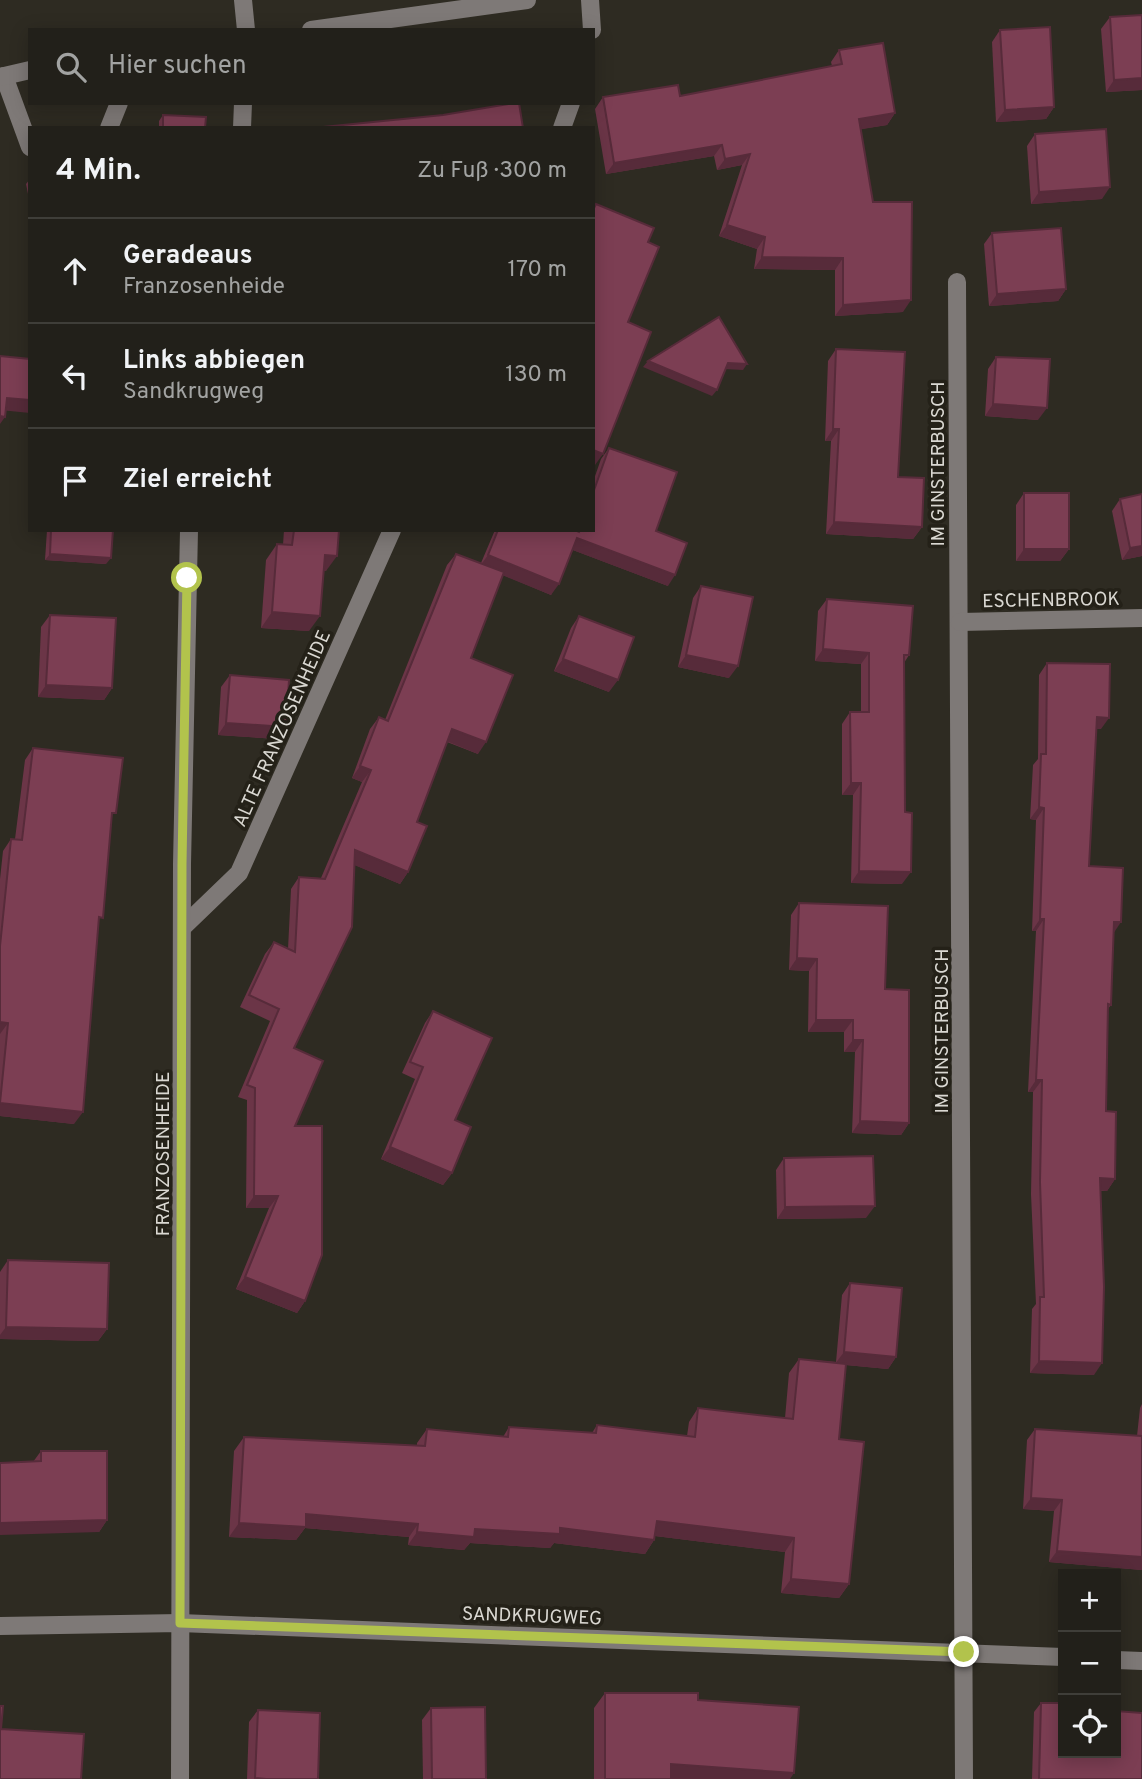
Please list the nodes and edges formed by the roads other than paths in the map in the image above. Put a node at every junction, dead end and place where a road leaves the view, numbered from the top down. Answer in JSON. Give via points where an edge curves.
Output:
{"nodes":[{"id":1,"x":243,"y":0,"type":"edge"},
{"id":2,"x":527,"y":0,"type":"edge"},
{"id":3,"x":590,"y":0,"type":"edge"},
{"id":4,"x":246,"y":28,"type":"edge"},
{"id":5,"x":326,"y":28,"type":"edge"},
{"id":6,"x":592,"y":28,"type":"edge"},
{"id":7,"x":28,"y":70,"type":"edge"},
{"id":8,"x":2,"y":76,"type":"edge"},
{"id":9,"x":118,"y":105,"type":"edge"},
{"id":10,"x":243,"y":105,"type":"edge"},
{"id":11,"x":570,"y":105,"type":"edge"},
{"id":12,"x":110,"y":126,"type":"edge"},
{"id":13,"x":242,"y":126,"type":"edge"},
{"id":14,"x":563,"y":126,"type":"edge"},
{"id":15,"x":28,"y":143,"type":"edge"},
{"id":16,"x":957,"y":282,"type":"dead end"},
{"id":17,"x":189,"y":532,"type":"edge"},
{"id":18,"x":391,"y":532,"type":"edge"},
{"id":19,"x":1142,"y":618,"type":"edge"},
{"id":20,"x":960,"y":622,"type":"junction"},
{"id":21,"x":184,"y":926,"type":"junction"},
{"id":22,"x":180,"y":1623,"type":"junction"},
{"id":23,"x":0,"y":1626,"type":"edge"},
{"id":24,"x":964,"y":1652,"type":"junction"},
{"id":25,"x":1058,"y":1657,"type":"edge"},
{"id":26,"x":1121,"y":1660,"type":"edge"},
{"id":27,"x":1142,"y":1661,"type":"edge"},
{"id":28,"x":180,"y":1779,"type":"edge"},
{"id":29,"x":964,"y":1779,"type":"edge"}],
"edges":[{"from":1,"to":4,"type":"street"},
{"from":2,"to":5,"type":"street"},
{"from":3,"to":6,"type":"street"},
{"from":7,"to":8,"type":"street"},
{"from":8,"to":15,"type":"street"},
{"from":9,"to":12,"type":"street"},
{"from":10,"to":13,"type":"street"},
{"from":11,"to":14,"type":"street"},
{"from":16,"to":20,"type":"street","name":"IM GINSTERBUSCH"},
{"from":17,"to":21,"type":"street","name":"FRANZOSENHEIDE"},
{"from":18,"to":21,"type":"street","name":"ALTE FRANZOSENHEIDE","via":[[239,873]]},
{"from":19,"to":20,"type":"street","name":"ESCHENBROOK"},
{"from":20,"to":24,"type":"street","name":"IM GINSTERBUSCH"},
{"from":21,"to":22,"type":"street","name":"FRANZOSENHEIDE"},
{"from":22,"to":23,"type":"street","name":"SANDKRUGWEG"},
{"from":22,"to":24,"type":"street","name":"SANDKRUGWEG"},
{"from":22,"to":28,"type":"street","name":"FRANZOSENHEIDE"},
{"from":24,"to":25,"type":"street","name":"SANDKRUGWEG"},
{"from":24,"to":29,"type":"street","name":"IM GINSTERBUSCH"},
{"from":26,"to":27,"type":"street"}]}
